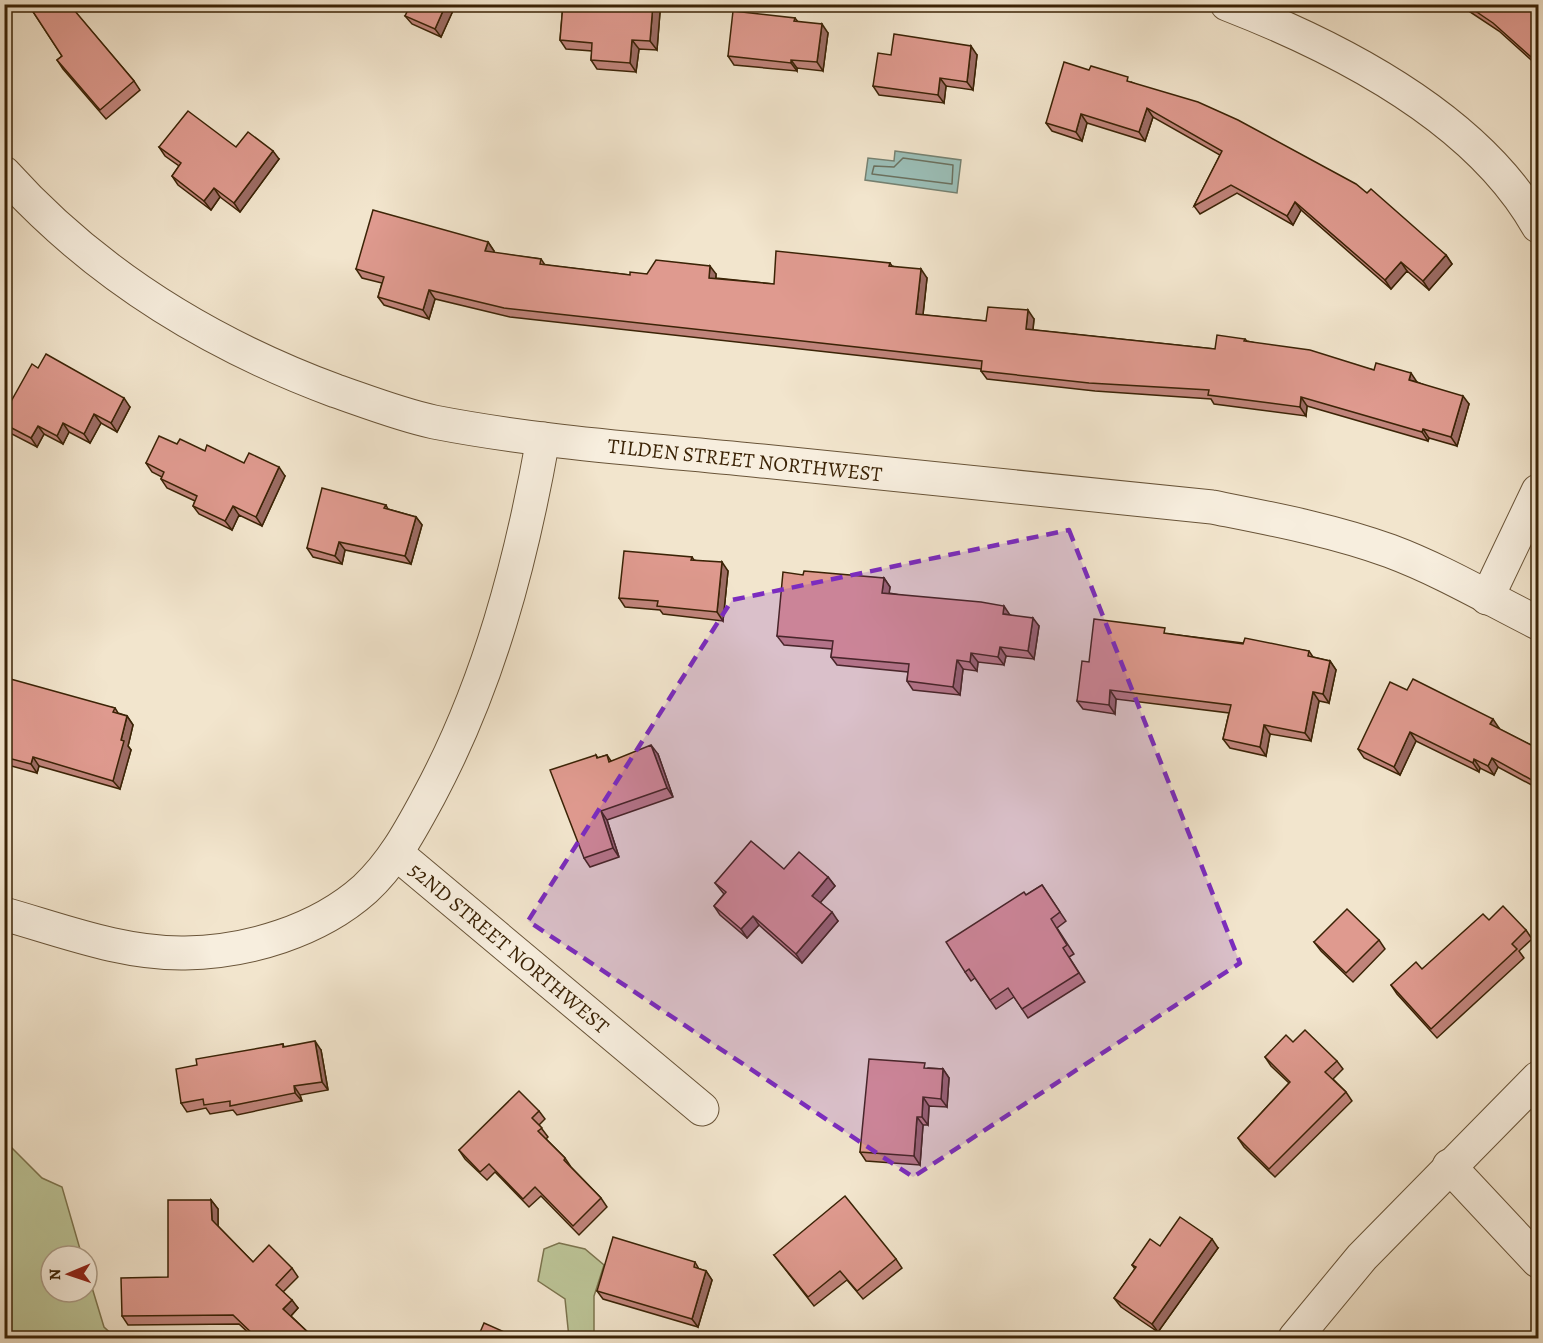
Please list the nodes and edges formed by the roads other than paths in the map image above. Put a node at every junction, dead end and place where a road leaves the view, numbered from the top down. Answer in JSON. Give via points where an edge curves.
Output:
{"nodes":[{"id":1,"x":1227,"y":4,"type":"edge"},
{"id":2,"x":4,"y":173,"type":"edge"},
{"id":3,"x":1539,"y":226,"type":"edge"},
{"id":4,"x":543,"y":439,"type":"junction"},
{"id":5,"x":1539,"y":491,"type":"edge"},
{"id":6,"x":1487,"y":598,"type":"junction"},
{"id":7,"x":1539,"y":623,"type":"edge"},
{"id":8,"x":396,"y":854,"type":"junction"},
{"id":9,"x":4,"y":914,"type":"edge"},
{"id":10,"x":1539,"y":1077,"type":"edge"},
{"id":11,"x":702,"y":1109,"type":"dead end"},
{"id":12,"x":1449,"y":1166,"type":"junction"},
{"id":13,"x":1539,"y":1261,"type":"edge"},
{"id":14,"x":1295,"y":1338,"type":"edge"}],
"edges":[{"from":1,"to":3,"type":"street","via":[[1317,44],[1408,97],[1484,154]]},
{"from":2,"to":4,"type":"street","name":"TILDEN STREET NORTHWEST","via":[[65,233],[114,273],[181,319],[244,353],[311,382],[399,412]]},
{"from":4,"to":6,"type":"street","name":"TILDEN STREET NORTHWEST","via":[[1212,507],[1346,536],[1416,562]]},
{"from":4,"to":8,"type":"street","via":[[518,562],[497,636],[447,759]]},
{"from":5,"to":6,"type":"street"},
{"from":6,"to":7,"type":"street","name":"TILDEN STREET NORTHWEST"},
{"from":8,"to":9,"type":"street","name":"52ND STREET NORTHWEST","via":[[364,890],[326,917],[264,941],[225,950],[184,953],[125,948]]},
{"from":8,"to":11,"type":"street","name":"52ND STREET NORTHWEST"},
{"from":10,"to":12,"type":"street"},
{"from":12,"to":13,"type":"street"},
{"from":12,"to":14,"type":"street","via":[[1362,1257]]}]}
